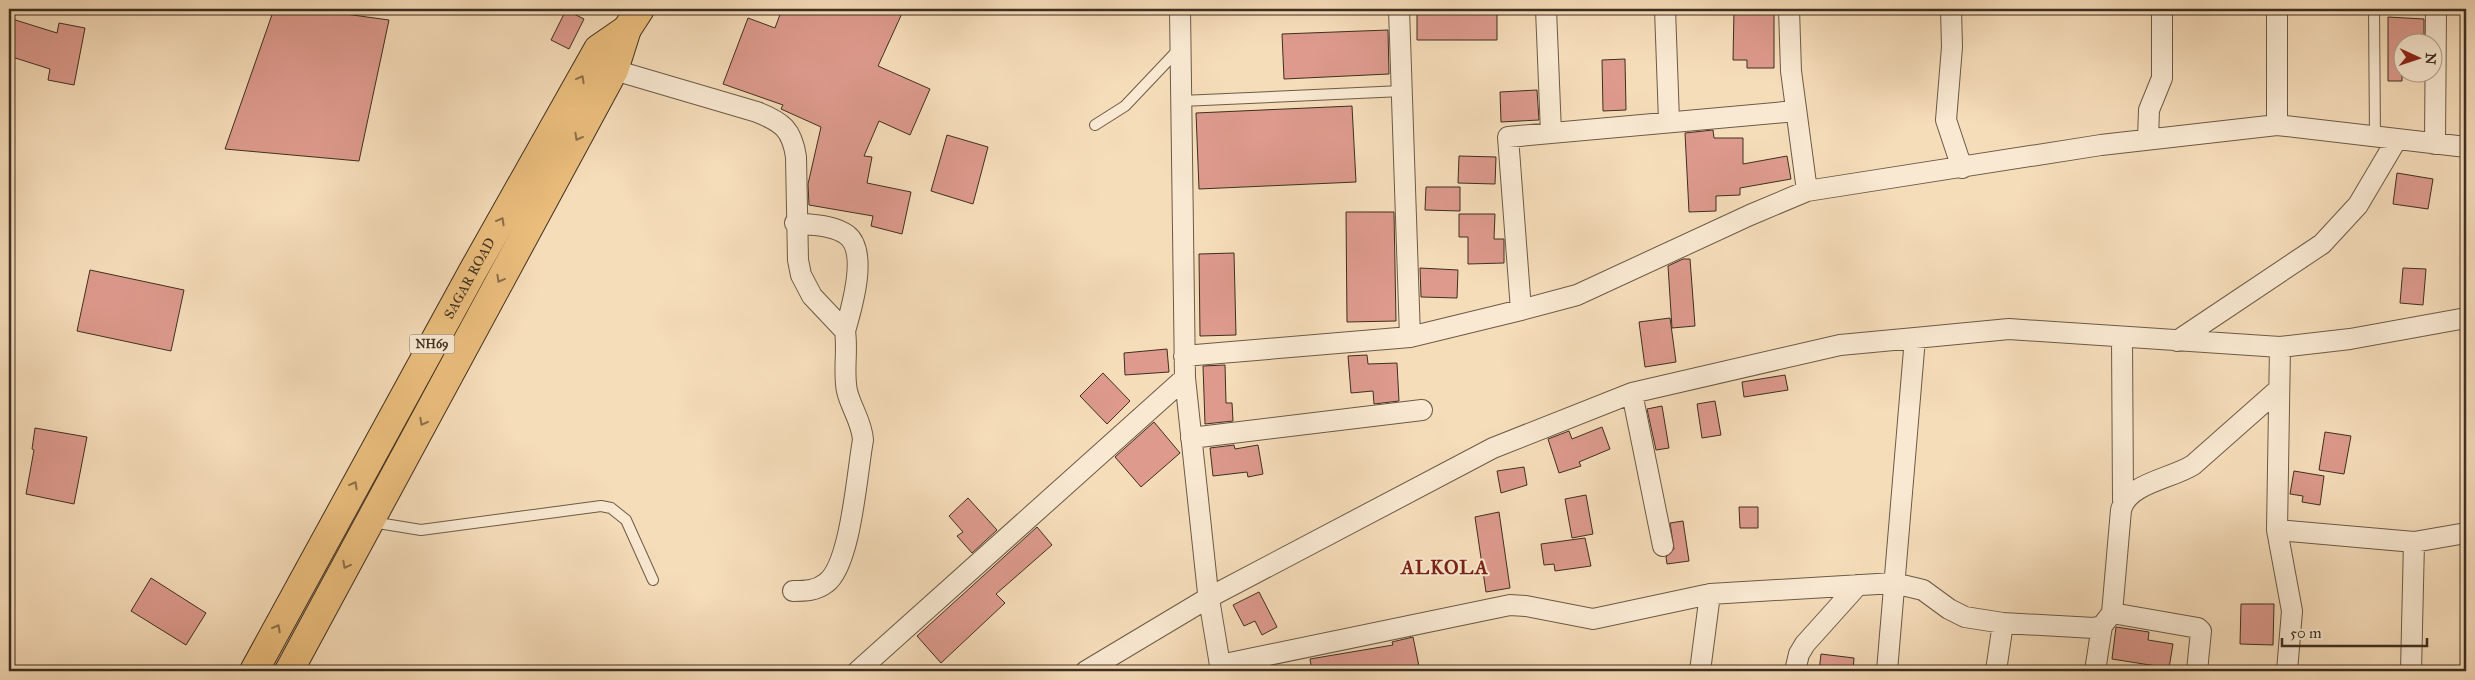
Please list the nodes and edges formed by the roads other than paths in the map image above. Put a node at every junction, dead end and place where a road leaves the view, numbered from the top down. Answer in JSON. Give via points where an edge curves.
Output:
{"nodes":[{"id":1,"x":1180,"y":9,"type":"edge"},
{"id":2,"x":1399,"y":9,"type":"edge"},
{"id":3,"x":1546,"y":9,"type":"edge"},
{"id":4,"x":1665,"y":9,"type":"edge"},
{"id":5,"x":1790,"y":9,"type":"edge"},
{"id":6,"x":1951,"y":9,"type":"edge"},
{"id":7,"x":2162,"y":9,"type":"edge"},
{"id":8,"x":2277,"y":9,"type":"edge"},
{"id":9,"x":2374,"y":9,"type":"edge"},
{"id":10,"x":2436,"y":9,"type":"edge"},
{"id":11,"x":633,"y":19,"type":"edge"},
{"id":12,"x":1180,"y":48,"type":"junction"},
{"id":13,"x":614,"y":70,"type":"junction"},
{"id":14,"x":1402,"y":91,"type":"junction"},
{"id":15,"x":1181,"y":101,"type":"junction"},
{"id":16,"x":1796,"y":111,"type":"junction"},
{"id":17,"x":1670,"y":121,"type":"junction"},
{"id":18,"x":1095,"y":125,"type":"dead end"},
{"id":19,"x":2277,"y":125,"type":"junction"},
{"id":20,"x":1551,"y":134,"type":"junction"},
{"id":21,"x":2375,"y":137,"type":"junction"},
{"id":22,"x":2148,"y":139,"type":"junction"},
{"id":23,"x":2396,"y":139,"type":"junction"},
{"id":24,"x":2435,"y":144,"type":"junction"},
{"id":25,"x":2466,"y":147,"type":"edge"},
{"id":26,"x":1962,"y":168,"type":"junction"},
{"id":27,"x":1807,"y":191,"type":"junction"},
{"id":28,"x":796,"y":223,"type":"junction"},
{"id":29,"x":1521,"y":310,"type":"junction"},
{"id":30,"x":2466,"y":318,"type":"edge"},
{"id":31,"x":846,"y":331,"type":"junction"},
{"id":32,"x":1410,"y":337,"type":"junction"},
{"id":33,"x":2122,"y":337,"type":"junction"},
{"id":34,"x":1915,"y":338,"type":"junction"},
{"id":35,"x":2177,"y":341,"type":"junction"},
{"id":36,"x":2280,"y":347,"type":"junction"},
{"id":37,"x":1184,"y":356,"type":"junction"},
{"id":38,"x":1185,"y":378,"type":"junction"},
{"id":39,"x":2279,"y":389,"type":"junction"},
{"id":40,"x":1632,"y":393,"type":"junction"},
{"id":41,"x":1422,"y":410,"type":"dead end"},
{"id":42,"x":1191,"y":438,"type":"junction"},
{"id":43,"x":2123,"y":500,"type":"junction"},
{"id":44,"x":369,"y":521,"type":"junction"},
{"id":45,"x":2277,"y":530,"type":"junction"},
{"id":46,"x":2466,"y":533,"type":"edge"},
{"id":47,"x":2414,"y":542,"type":"junction"},
{"id":48,"x":1663,"y":546,"type":"dead end"},
{"id":49,"x":652,"y":580,"type":"dead end"},
{"id":50,"x":1894,"y":583,"type":"junction"},
{"id":51,"x":1858,"y":586,"type":"junction"},
{"id":52,"x":793,"y":591,"type":"dead end"},
{"id":53,"x":1710,"y":594,"type":"junction"},
{"id":54,"x":1208,"y":598,"type":"junction"},
{"id":55,"x":2107,"y":619,"type":"junction"},
{"id":56,"x":2003,"y":623,"type":"junction"},
{"id":57,"x":1221,"y":668,"type":"edge"},
{"id":58,"x":254,"y":671,"type":"edge"},
{"id":59,"x":289,"y":671,"type":"edge"},
{"id":60,"x":858,"y":671,"type":"edge"},
{"id":61,"x":1086,"y":671,"type":"edge"},
{"id":62,"x":1700,"y":671,"type":"edge"},
{"id":63,"x":1795,"y":671,"type":"edge"},
{"id":64,"x":1887,"y":671,"type":"edge"},
{"id":65,"x":1996,"y":671,"type":"edge"},
{"id":66,"x":2095,"y":671,"type":"edge"},
{"id":67,"x":2197,"y":671,"type":"edge"},
{"id":68,"x":2287,"y":671,"type":"edge"},
{"id":69,"x":2411,"y":671,"type":"edge"}],
"edges":[{"from":1,"to":12,"type":"street"},
{"from":2,"to":14,"type":"street"},
{"from":3,"to":20,"type":"street"},
{"from":4,"to":17,"type":"street"},
{"from":5,"to":16,"type":"street","via":[[1791,71]]},
{"from":6,"to":26,"type":"street","via":[[1952,47],[1946,120]]},
{"from":7,"to":22,"type":"street","via":[[2162,78],[2149,110]]},
{"from":8,"to":19,"type":"street"},
{"from":9,"to":21,"type":"lane"},
{"from":10,"to":24,"type":"street"},
{"from":11,"to":13,"type":"highway","name":"SAGAR ROAD","number":"NH69"},
{"from":58,"to":11,"type":"highway","name":"SAGAR ROAD","number":"NH69","one_way":true,"via":[[598,49]]},
{"from":12,"to":15,"type":"street"},
{"from":12,"to":18,"type":"lane","via":[[1125,106]]},
{"from":13,"to":28,"type":"street","via":[[757,112],[785,128],[793,141],[796,157]]},
{"from":13,"to":44,"type":"highway","name":"SAGAR ROAD","number":"NH69","one_way":true},
{"from":14,"to":15,"type":"lane"},
{"from":14,"to":32,"type":"street"},
{"from":15,"to":37,"type":"street"},
{"from":16,"to":17,"type":"street"},
{"from":16,"to":27,"type":"street"},
{"from":17,"to":20,"type":"street"},
{"from":19,"to":21,"type":"street"},
{"from":19,"to":22,"type":"street"},
{"from":20,"to":29,"type":"street","via":[[1508,138]]},
{"from":21,"to":23,"type":"street"},
{"from":22,"to":26,"type":"street"},
{"from":23,"to":24,"type":"street"},
{"from":23,"to":35,"type":"street","via":[[2358,205],[2322,244]]},
{"from":24,"to":25,"type":"street"},
{"from":26,"to":27,"type":"street"},
{"from":27,"to":29,"type":"street","via":[[1577,295]]},
{"from":28,"to":31,"type":"street","via":[[798,260],[806,286]]},
{"from":28,"to":31,"type":"street","via":[[840,231],[849,236],[854,245],[858,258],[857,278]]},
{"from":29,"to":32,"type":"street"},
{"from":30,"to":36,"type":"street","via":[[2350,339]]},
{"from":31,"to":52,"type":"street","via":[[846,382],[862,430],[862,440],[845,546],[838,570],[827,583],[813,590]]},
{"from":32,"to":37,"type":"street"},
{"from":33,"to":34,"type":"street","via":[[2009,329]]},
{"from":33,"to":35,"type":"street"},
{"from":33,"to":43,"type":"street"},
{"from":34,"to":40,"type":"street","via":[[1840,345]]},
{"from":34,"to":50,"type":"street"},
{"from":35,"to":36,"type":"street"},
{"from":36,"to":39,"type":"street"},
{"from":37,"to":38,"type":"street"},
{"from":38,"to":42,"type":"street"},
{"from":38,"to":60,"type":"street"},
{"from":39,"to":43,"type":"street","via":[[2194,465]]},
{"from":39,"to":45,"type":"street"},
{"from":40,"to":48,"type":"street"},
{"from":40,"to":54,"type":"street","via":[[1494,448]]},
{"from":41,"to":42,"type":"street"},
{"from":42,"to":54,"type":"street"},
{"from":43,"to":55,"type":"street"},
{"from":44,"to":49,"type":"lane","via":[[421,530],[601,506],[611,508],[626,520]]},
{"from":44,"to":59,"type":"highway","name":"SAGAR ROAD","number":"NH69","one_way":true},
{"from":45,"to":47,"type":"street"},
{"from":45,"to":68,"type":"street","via":[[2292,611]]},
{"from":46,"to":47,"type":"street"},
{"from":47,"to":69,"type":"street"},
{"from":50,"to":51,"type":"street"},
{"from":50,"to":56,"type":"street","via":[[1923,590],[1956,614]]},
{"from":50,"to":64,"type":"street"},
{"from":51,"to":53,"type":"street"},
{"from":51,"to":63,"type":"street","via":[[1805,644]]},
{"from":53,"to":57,"type":"street","via":[[1593,619],[1510,605]]},
{"from":53,"to":62,"type":"street"},
{"from":54,"to":57,"type":"street"},
{"from":54,"to":61,"type":"street"},
{"from":55,"to":56,"type":"street","via":[[2094,628]]},
{"from":55,"to":66,"type":"street"},
{"from":55,"to":67,"type":"street","via":[[2198,628],[2202,637]]},
{"from":56,"to":65,"type":"street"}]}
